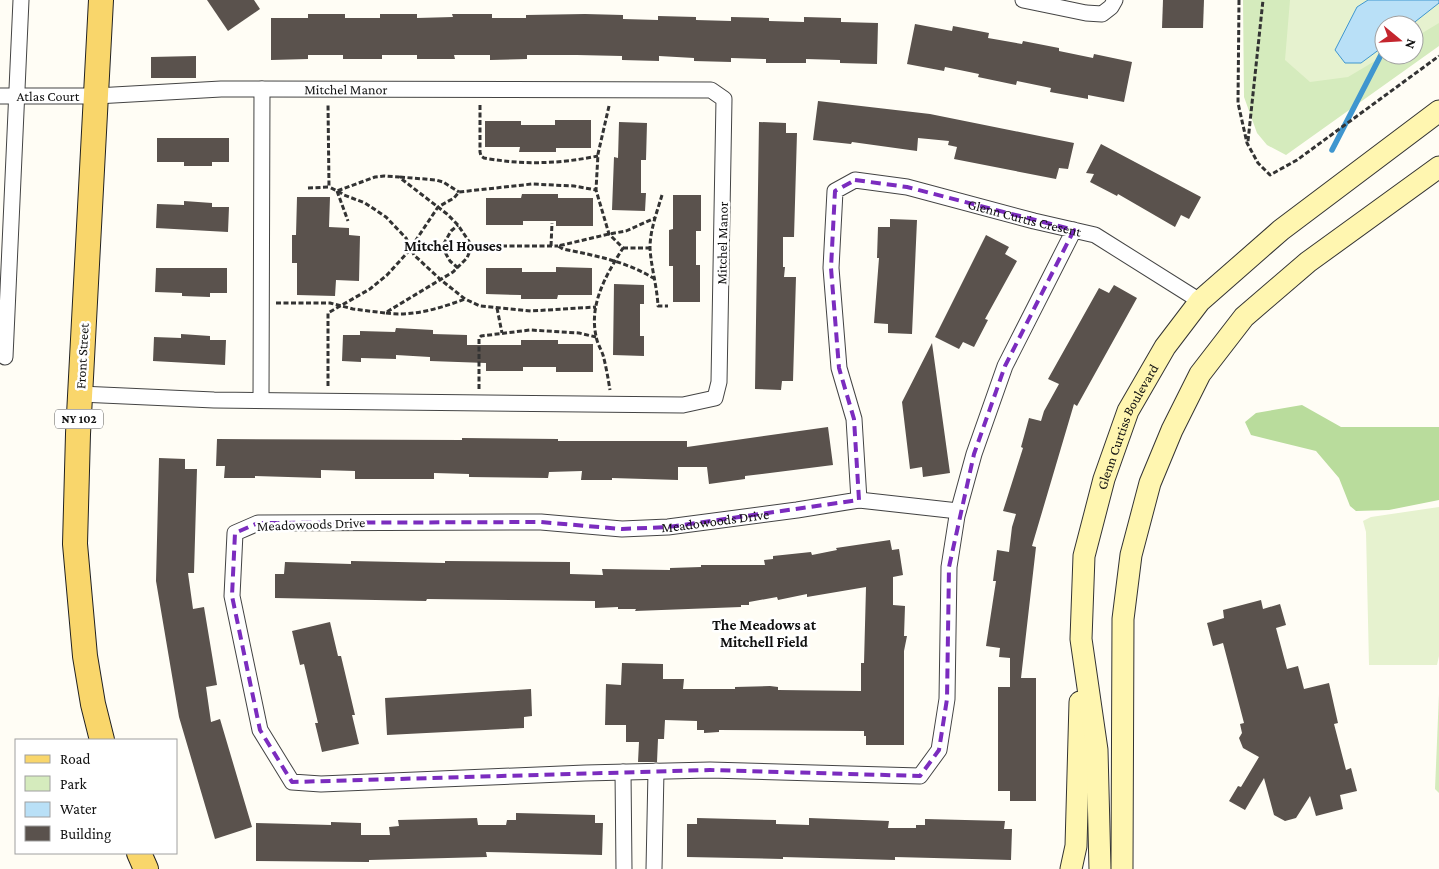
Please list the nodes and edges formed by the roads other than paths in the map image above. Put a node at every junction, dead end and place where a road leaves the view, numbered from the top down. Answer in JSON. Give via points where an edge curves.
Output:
{"nodes":[{"id":1,"x":21,"y":0,"type":"edge"},
{"id":2,"x":101,"y":0,"type":"edge"},
{"id":3,"x":1023,"y":0,"type":"edge"},
{"id":4,"x":1115,"y":0,"type":"edge"},
{"id":5,"x":262,"y":89,"type":"junction"},
{"id":6,"x":0,"y":96,"type":"edge"},
{"id":7,"x":18,"y":96,"type":"junction"},
{"id":8,"x":96,"y":96,"type":"junction"},
{"id":9,"x":1439,"y":111,"type":"edge"},
{"id":10,"x":1439,"y":167,"type":"edge"},
{"id":11,"x":1074,"y":230,"type":"junction"},
{"id":12,"x":1200,"y":301,"type":"junction"},
{"id":13,"x":5,"y":357,"type":"dead end"},
{"id":14,"x":80,"y":394,"type":"junction"},
{"id":15,"x":261,"y":400,"type":"junction"},
{"id":16,"x":859,"y":500,"type":"junction"},
{"id":17,"x":958,"y":511,"type":"junction"},
{"id":18,"x":1081,"y":640,"type":"junction"},
{"id":19,"x":102,"y":739,"type":"edge"},
{"id":20,"x":656,"y":771,"type":"junction"},
{"id":21,"x":623,"y":772,"type":"junction"},
{"id":22,"x":139,"y":854,"type":"edge"},
{"id":23,"x":146,"y":869,"type":"edge"},
{"id":24,"x":624,"y":869,"type":"edge"},
{"id":25,"x":654,"y":869,"type":"edge"},
{"id":26,"x":1071,"y":869,"type":"edge"},
{"id":27,"x":1100,"y":869,"type":"edge"},
{"id":28,"x":1122,"y":869,"type":"edge"}],
"edges":[{"from":1,"to":7,"type":"street"},
{"from":2,"to":8,"type":"main road","name":"Front Street","number":"NY 102"},
{"from":3,"to":4,"type":"street","via":[[1102,14]]},
{"from":5,"to":8,"type":"street","name":"Mitchel Manor"},
{"from":5,"to":15,"type":"street"},
{"from":5,"to":15,"type":"street","name":"Mitchel Manor","via":[[711,90],[724,99],[720,382],[715,398],[683,405]]},
{"from":6,"to":7,"type":"street","name":"Atlas Court"},
{"from":7,"to":8,"type":"street","name":"Atlas Court"},
{"from":7,"to":13,"type":"street"},
{"from":8,"to":14,"type":"main road","name":"Front Street","number":"NY 102"},
{"from":9,"to":12,"type":"main road","name":"Glenn Curtiss Boulevard","via":[[1281,230]]},
{"from":10,"to":28,"type":"main road","via":[[1308,262],[1244,317],[1200,374],[1172,430],[1150,483],[1131,555],[1123,619]]},
{"from":11,"to":12,"type":"street","name":"Glenn Curtis Cresent","via":[[1095,235]]},
{"from":11,"to":16,"type":"street","name":"Glenn Curtis Cresent","via":[[907,187],[855,180],[835,191],[832,278],[839,368],[854,418]]},
{"from":11,"to":17,"type":"street","name":"Meadowoods Drive","via":[[1005,366]]},
{"from":12,"to":18,"type":"main road","name":"Glenn Curtiss Boulevard","via":[[1165,347],[1128,411],[1104,480],[1084,556]]},
{"from":14,"to":15,"type":"street","name":"Mitchel Manor"},
{"from":14,"to":19,"type":"main road","name":"Front Street","number":"NY 102","via":[[75,544],[85,656]]},
{"from":16,"to":17,"type":"street","name":"Meadowoods Drive"},
{"from":16,"to":21,"type":"street","name":"Meadowoods Drive","via":[[659,527],[622,529],[541,522],[258,523],[235,533],[232,596],[260,730],[292,782],[320,784]]},
{"from":17,"to":20,"type":"street","name":"Meadowoods Drive","via":[[949,567],[947,699],[939,750],[920,776]]},
{"from":18,"to":26,"type":"main road","via":[[1078,807]]},
{"from":18,"to":27,"type":"main road","name":"Glenn Curtiss Boulevard","via":[[1097,750]]},
{"from":20,"to":21,"type":"street","name":"Meadowoods Drive"},
{"from":20,"to":25,"type":"street"},
{"from":21,"to":24,"type":"street"},
{"from":22,"to":23,"type":"main road"}]}
